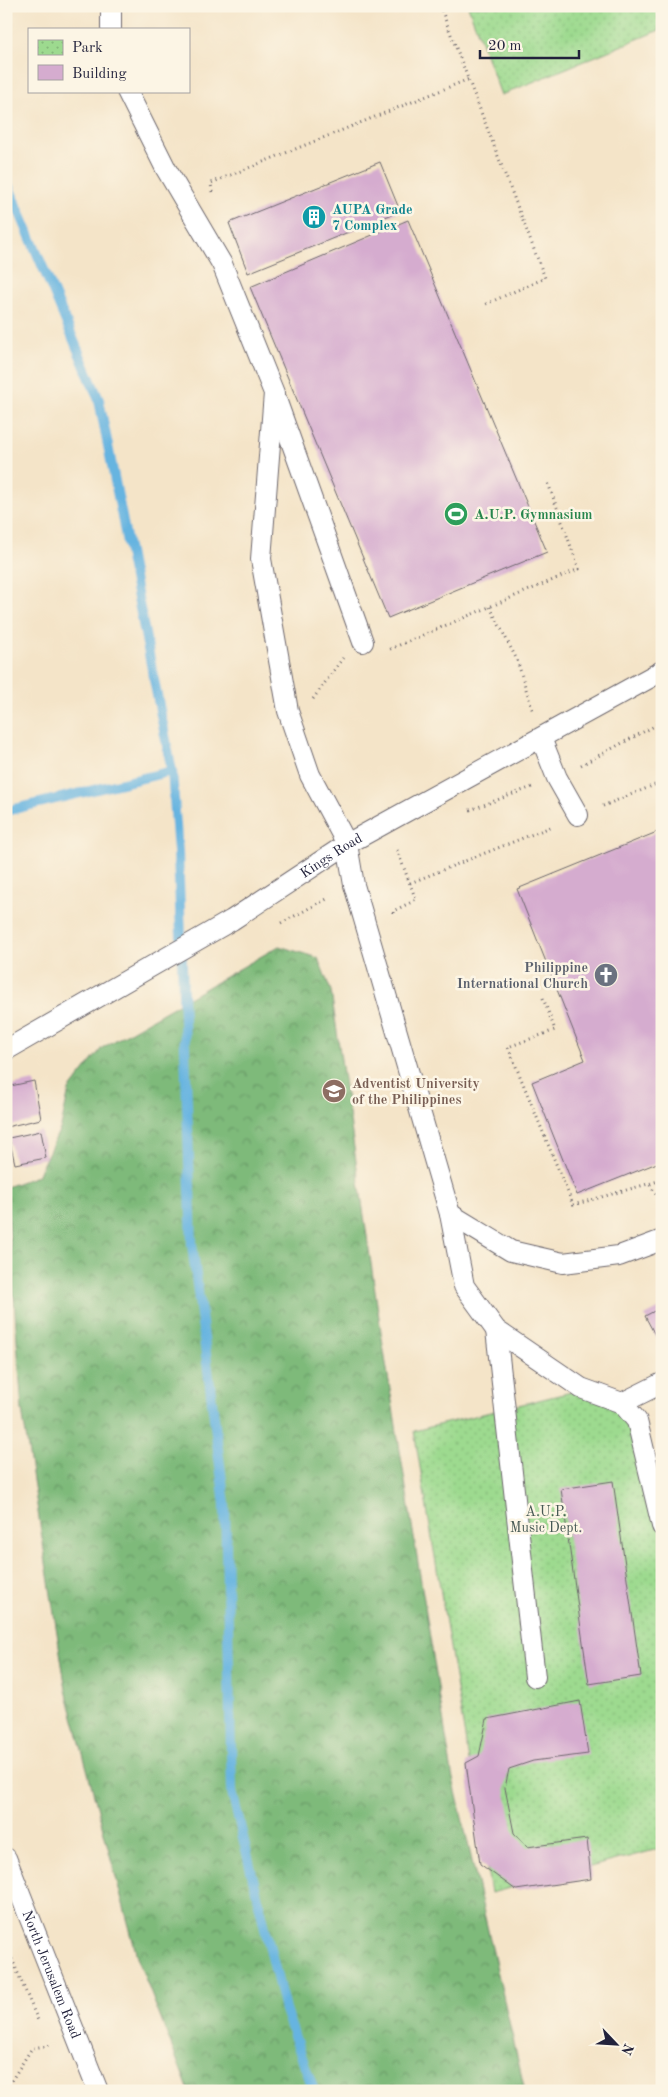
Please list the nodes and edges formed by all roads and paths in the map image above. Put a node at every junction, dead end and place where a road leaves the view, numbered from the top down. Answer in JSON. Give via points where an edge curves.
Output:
{"nodes":[{"id":1,"x":111,"y":6,"type":"edge"},
{"id":2,"x":440,"y":6,"type":"edge"},
{"id":3,"x":111,"y":28,"type":"edge"},
{"id":4,"x":469,"y":79,"type":"junction"},
{"id":5,"x":127,"y":92,"type":"edge"},
{"id":6,"x":214,"y":201,"type":"dead end"},
{"id":7,"x":486,"y":304,"type":"dead end"},
{"id":8,"x":274,"y":393,"type":"junction"},
{"id":9,"x":548,"y":483,"type":"dead end"},
{"id":10,"x":490,"y":607,"type":"junction"},
{"id":11,"x":387,"y":641,"type":"dead end"},
{"id":12,"x":363,"y":642,"type":"dead end"},
{"id":13,"x":345,"y":655,"type":"dead end"},
{"id":14,"x":662,"y":671,"type":"edge"},
{"id":15,"x":314,"y":699,"type":"dead end"},
{"id":16,"x":662,"y":722,"type":"edge"},
{"id":17,"x":541,"y":738,"type":"junction"},
{"id":18,"x":557,"y":778,"type":"junction"},
{"id":19,"x":662,"y":782,"type":"edge"},
{"id":20,"x":463,"y":812,"type":"dead end"},
{"id":21,"x":578,"y":816,"type":"junction"},
{"id":22,"x":347,"y":844,"type":"junction"},
{"id":23,"x":397,"y":848,"type":"dead end"},
{"id":24,"x":410,"y":883,"type":"junction"},
{"id":25,"x":354,"y":884,"type":"junction"},
{"id":26,"x":393,"y":911,"type":"dead end"},
{"id":27,"x":278,"y":924,"type":"dead end"},
{"id":28,"x":543,"y":998,"type":"dead end"},
{"id":29,"x":6,"y":1050,"type":"edge"},
{"id":30,"x":662,"y":1180,"type":"edge"},
{"id":31,"x":650,"y":1184,"type":"junction"},
{"id":32,"x":662,"y":1204,"type":"edge"},
{"id":33,"x":450,"y":1214,"type":"junction"},
{"id":34,"x":662,"y":1240,"type":"edge"},
{"id":35,"x":496,"y":1330,"type":"junction"},
{"id":36,"x":662,"y":1383,"type":"edge"},
{"id":37,"x":622,"y":1403,"type":"junction"},
{"id":38,"x":662,"y":1526,"type":"edge"},
{"id":39,"x":535,"y":1677,"type":"dead end"},
{"id":40,"x":6,"y":1858,"type":"edge"},
{"id":41,"x":50,"y":2045,"type":"dead end"},
{"id":42,"x":6,"y":2090,"type":"edge"},
{"id":43,"x":98,"y":2091,"type":"edge"}],
"edges":[{"from":1,"to":3,"type":"lane"},
{"from":2,"to":4,"type":"path"},
{"from":4,"to":6,"type":"path","via":[[211,183]]},
{"from":4,"to":7,"type":"path","via":[[545,278]]},
{"from":5,"to":8,"type":"lane","via":[[166,169],[222,264]]},
{"from":8,"to":12,"type":"lane"},
{"from":8,"to":22,"type":"lane","via":[[261,559],[288,711],[310,775]]},
{"from":9,"to":10,"type":"path","via":[[579,570]]},
{"from":10,"to":11,"type":"path","via":[[390,649]]},
{"from":10,"to":17,"type":"path","via":[[517,660]]},
{"from":13,"to":15,"type":"path"},
{"from":14,"to":17,"type":"lane","name":"Kings Road"},
{"from":16,"to":18,"type":"path"},
{"from":17,"to":18,"type":"lane"},
{"from":17,"to":22,"type":"lane","name":"Kings Road"},
{"from":18,"to":20,"type":"path"},
{"from":18,"to":21,"type":"lane"},
{"from":19,"to":21,"type":"path"},
{"from":21,"to":24,"type":"path"},
{"from":22,"to":25,"type":"lane"},
{"from":22,"to":29,"type":"lane","name":"Kings Road","via":[[232,920]]},
{"from":23,"to":24,"type":"path"},
{"from":24,"to":26,"type":"path","via":[[416,900]]},
{"from":25,"to":27,"type":"path"},
{"from":25,"to":33,"type":"lane"},
{"from":28,"to":31,"type":"path","via":[[555,1030],[508,1047],[573,1205]]},
{"from":30,"to":31,"type":"path"},
{"from":31,"to":32,"type":"path"},
{"from":33,"to":34,"type":"lane","via":[[511,1251],[563,1264],[620,1256]]},
{"from":33,"to":35,"type":"lane","via":[[464,1286]]},
{"from":35,"to":37,"type":"lane","via":[[581,1388]]},
{"from":35,"to":39,"type":"lane"},
{"from":36,"to":37,"type":"lane"},
{"from":37,"to":38,"type":"lane","via":[[637,1421]]},
{"from":40,"to":43,"type":"lane","name":"North Jerusalem Road"},
{"from":41,"to":42,"type":"path","via":[[32,2048]]}]}
